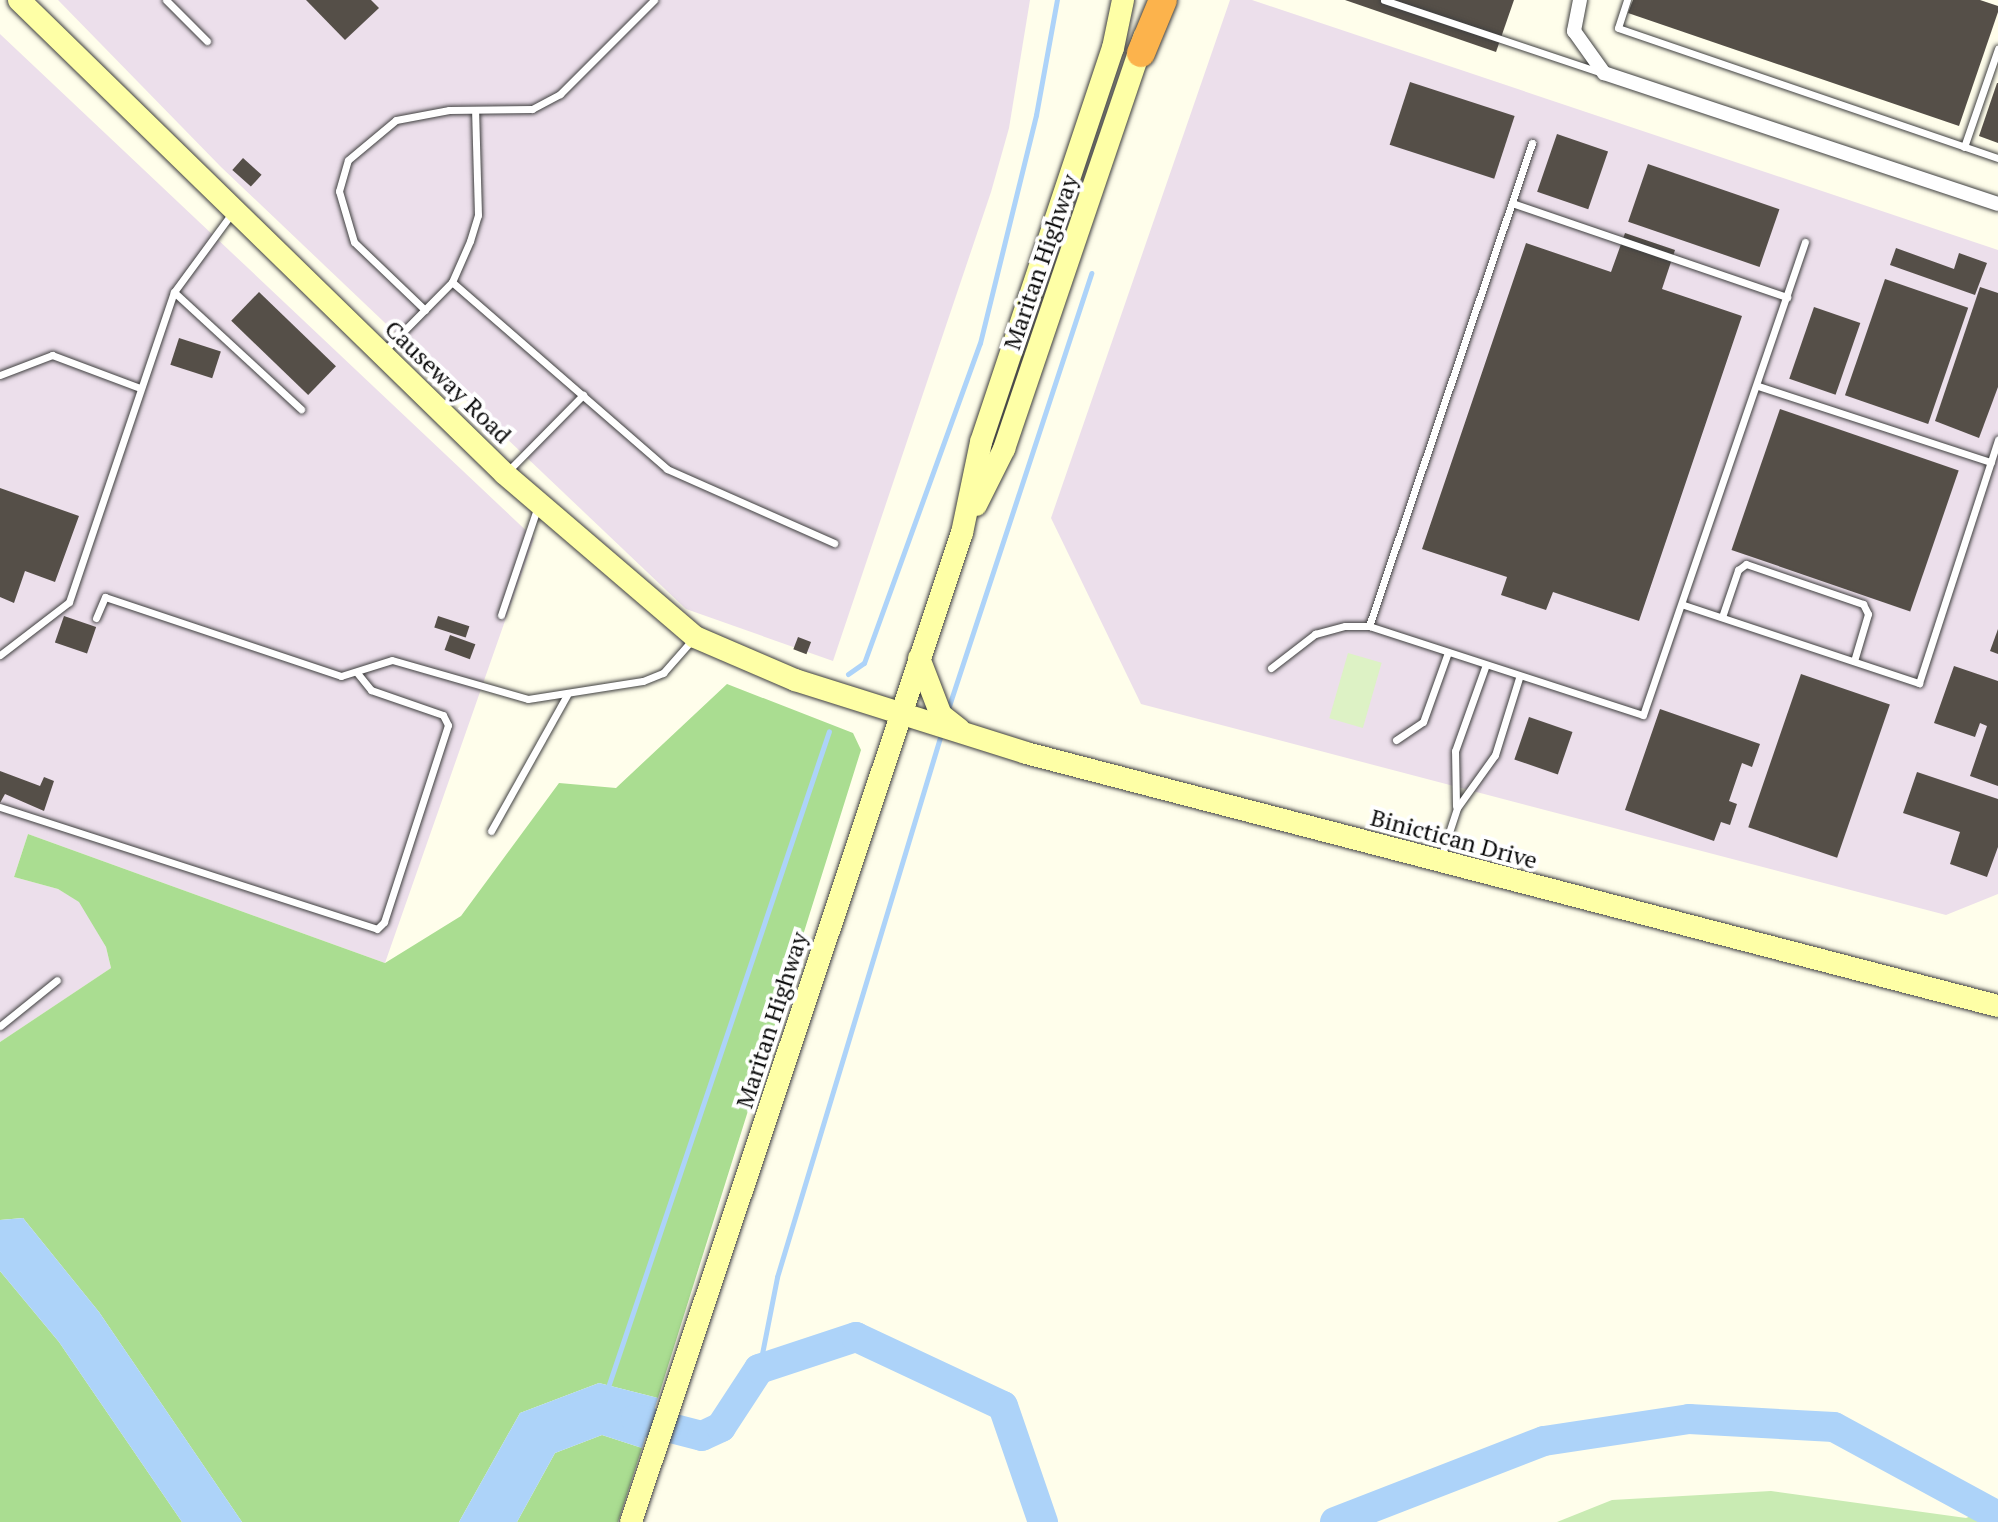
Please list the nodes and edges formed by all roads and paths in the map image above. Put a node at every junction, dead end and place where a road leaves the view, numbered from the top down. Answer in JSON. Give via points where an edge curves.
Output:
{"nodes":[{"id":1,"x":19,"y":0,"type":"edge"},
{"id":2,"x":166,"y":0,"type":"edge"},
{"id":3,"x":654,"y":0,"type":"edge"},
{"id":4,"x":1123,"y":0,"type":"edge"},
{"id":5,"x":1149,"y":0,"type":"edge"},
{"id":6,"x":1163,"y":0,"type":"edge"},
{"id":7,"x":1384,"y":0,"type":"edge"},
{"id":8,"x":1580,"y":0,"type":"edge"},
{"id":9,"x":1627,"y":0,"type":"edge"},
{"id":10,"x":207,"y":41,"type":"dead end"},
{"id":11,"x":1998,"y":49,"type":"edge"},
{"id":12,"x":1141,"y":53,"type":"junction"},
{"id":13,"x":1604,"y":73,"type":"junction"},
{"id":14,"x":475,"y":110,"type":"junction"},
{"id":15,"x":1532,"y":143,"type":"dead end"},
{"id":16,"x":1964,"y":147,"type":"junction"},
{"id":17,"x":1998,"y":158,"type":"edge"},
{"id":18,"x":1512,"y":203,"type":"junction"},
{"id":19,"x":1998,"y":204,"type":"edge"},
{"id":20,"x":233,"y":211,"type":"junction"},
{"id":21,"x":1805,"y":242,"type":"dead end"},
{"id":22,"x":452,"y":282,"type":"junction"},
{"id":23,"x":174,"y":292,"type":"junction"},
{"id":24,"x":1787,"y":297,"type":"junction"},
{"id":25,"x":425,"y":310,"type":"junction"},
{"id":26,"x":380,"y":354,"type":"junction"},
{"id":27,"x":0,"y":375,"type":"edge"},
{"id":28,"x":1758,"y":386,"type":"junction"},
{"id":29,"x":140,"y":388,"type":"junction"},
{"id":30,"x":583,"y":395,"type":"junction"},
{"id":31,"x":301,"y":409,"type":"dead end"},
{"id":32,"x":1998,"y":440,"type":"edge"},
{"id":33,"x":1991,"y":462,"type":"junction"},
{"id":34,"x":505,"y":474,"type":"junction"},
{"id":35,"x":538,"y":504,"type":"junction"},
{"id":36,"x":962,"y":533,"type":"junction"},
{"id":37,"x":834,"y":543,"type":"dead end"},
{"id":38,"x":1684,"y":605,"type":"junction"},
{"id":39,"x":501,"y":615,"type":"dead end"},
{"id":40,"x":1722,"y":617,"type":"junction"},
{"id":41,"x":96,"y":618,"type":"dead end"},
{"id":42,"x":1369,"y":626,"type":"junction"},
{"id":43,"x":695,"y":637,"type":"junction"},
{"id":44,"x":1448,"y":652,"type":"junction"},
{"id":45,"x":0,"y":655,"type":"edge"},
{"id":46,"x":919,"y":658,"type":"junction"},
{"id":47,"x":1854,"y":661,"type":"junction"},
{"id":48,"x":1485,"y":667,"type":"junction"},
{"id":49,"x":1271,"y":668,"type":"dead end"},
{"id":50,"x":357,"y":673,"type":"junction"},
{"id":51,"x":1519,"y":678,"type":"junction"},
{"id":52,"x":567,"y":695,"type":"junction"},
{"id":53,"x":900,"y":715,"type":"junction"},
{"id":54,"x":966,"y":735,"type":"junction"},
{"id":55,"x":1396,"y":740,"type":"dead end"},
{"id":56,"x":0,"y":807,"type":"edge"},
{"id":57,"x":1457,"y":808,"type":"junction"},
{"id":58,"x":491,"y":831,"type":"dead end"},
{"id":59,"x":1439,"y":863,"type":"junction"},
{"id":60,"x":57,"y":980,"type":"dead end"},
{"id":61,"x":1998,"y":1006,"type":"edge"},
{"id":62,"x":0,"y":1026,"type":"edge"},
{"id":63,"x":639,"y":1497,"type":"junction"},
{"id":64,"x":631,"y":1522,"type":"edge"},
{"id":65,"x":646,"y":1522,"type":"edge"}],
"edges":[{"from":1,"to":20,"type":"street","name":"Causeway Road"},
{"from":2,"to":10,"type":"lane"},
{"from":3,"to":14,"type":"lane","via":[[560,94],[532,109]]},
{"from":4,"to":36,"type":"street","name":"Maritan Highway","via":[[1113,48],[981,442]]},
{"from":5,"to":12,"type":"street","name":"Maritan Highway"},
{"from":6,"to":12,"type":"highway"},
{"from":7,"to":13,"type":"lane"},
{"from":8,"to":13,"type":"street","via":[[1574,31]]},
{"from":9,"to":16,"type":"lane","via":[[1618,28]]},
{"from":11,"to":16,"type":"lane"},
{"from":12,"to":36,"type":"street","name":"Maritan Highway","via":[[1004,449]]},
{"from":13,"to":19,"type":"street"},
{"from":14,"to":22,"type":"lane","via":[[478,215]]},
{"from":14,"to":25,"type":"lane","via":[[396,120],[348,160],[340,175],[339,191],[354,242]]},
{"from":15,"to":18,"type":"lane"},
{"from":16,"to":17,"type":"lane"},
{"from":18,"to":24,"type":"lane"},
{"from":18,"to":42,"type":"lane"},
{"from":20,"to":23,"type":"lane"},
{"from":20,"to":26,"type":"street","name":"Causeway Road"},
{"from":21,"to":24,"type":"lane"},
{"from":22,"to":25,"type":"lane"},
{"from":22,"to":30,"type":"lane"},
{"from":23,"to":29,"type":"lane"},
{"from":23,"to":31,"type":"lane"},
{"from":24,"to":28,"type":"lane"},
{"from":25,"to":26,"type":"lane"},
{"from":26,"to":34,"type":"street","name":"Causeway Road"},
{"from":27,"to":29,"type":"lane","via":[[52,355]]},
{"from":28,"to":33,"type":"lane"},
{"from":28,"to":38,"type":"lane"},
{"from":29,"to":45,"type":"lane","via":[[69,602]]},
{"from":30,"to":34,"type":"lane"},
{"from":30,"to":37,"type":"lane","via":[[667,469]]},
{"from":32,"to":33,"type":"lane"},
{"from":33,"to":47,"type":"lane","via":[[1919,683]]},
{"from":34,"to":35,"type":"street","name":"Causeway Road"},
{"from":35,"to":39,"type":"lane"},
{"from":35,"to":43,"type":"street","name":"Causeway Road"},
{"from":36,"to":46,"type":"street","name":"Maritan Highway"},
{"from":38,"to":40,"type":"lane"},
{"from":38,"to":51,"type":"lane","via":[[1643,715]]},
{"from":40,"to":47,"type":"lane"},
{"from":40,"to":47,"type":"lane","via":[[1738,570],[1746,564],[1863,604],[1868,614]]},
{"from":41,"to":50,"type":"lane","via":[[105,597],[341,676]]},
{"from":42,"to":44,"type":"lane"},
{"from":42,"to":49,"type":"lane","via":[[1315,634]]},
{"from":43,"to":52,"type":"lane","via":[[663,673],[616,688]]},
{"from":43,"to":53,"type":"street","name":"Causeway Road","via":[[755,666]]},
{"from":44,"to":48,"type":"lane"},
{"from":44,"to":55,"type":"lane","via":[[1423,722]]},
{"from":46,"to":53,"type":"street","name":"Maritan Highway"},
{"from":46,"to":54,"type":"street","via":[[941,715]]},
{"from":48,"to":51,"type":"lane"},
{"from":48,"to":57,"type":"lane","via":[[1455,751]]},
{"from":50,"to":52,"type":"lane","via":[[392,660],[528,699]]},
{"from":50,"to":56,"type":"lane","via":[[371,690],[443,715],[448,725],[389,908],[377,929]]},
{"from":51,"to":57,"type":"lane","via":[[1495,755]]},
{"from":52,"to":58,"type":"lane"},
{"from":53,"to":54,"type":"street","name":"Binictican Drive"},
{"from":53,"to":63,"type":"street","name":"Maritan Highway"},
{"from":54,"to":59,"type":"street","name":"Binictican Drive"},
{"from":57,"to":59,"type":"lane"},
{"from":59,"to":61,"type":"street","name":"Binictican Drive"},
{"from":60,"to":62,"type":"lane"},
{"from":63,"to":64,"type":"street","name":"Maritan Highway"},
{"from":63,"to":65,"type":"street"}]}
